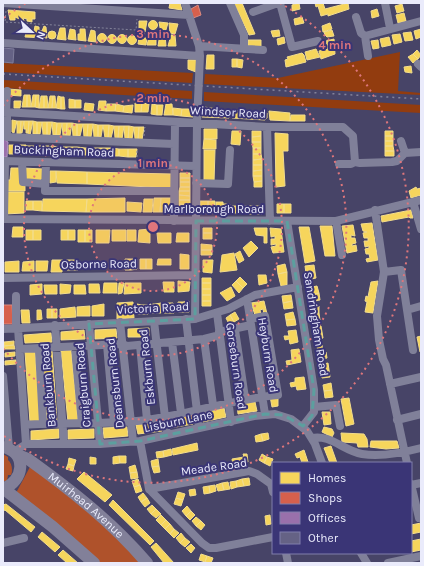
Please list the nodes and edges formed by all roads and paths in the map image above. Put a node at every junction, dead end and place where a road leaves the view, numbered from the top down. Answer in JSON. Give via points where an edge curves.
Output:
{"nodes":[{"id":1,"x":3,"y":3,"type":"edge"},
{"id":2,"x":230,"y":3,"type":"edge"},
{"id":3,"x":279,"y":3,"type":"edge"},
{"id":4,"x":385,"y":3,"type":"edge"},
{"id":5,"x":6,"y":4,"type":"edge"},
{"id":6,"x":188,"y":4,"type":"edge"},
{"id":7,"x":138,"y":12,"type":"junction"},
{"id":8,"x":253,"y":12,"type":"dead end"},
{"id":9,"x":189,"y":15,"type":"junction"},
{"id":10,"x":356,"y":18,"type":"dead end"},
{"id":11,"x":421,"y":21,"type":"edge"},
{"id":12,"x":390,"y":28,"type":"junction"},
{"id":13,"x":365,"y":36,"type":"junction"},
{"id":14,"x":318,"y":41,"type":"dead end"},
{"id":15,"x":3,"y":43,"type":"edge"},
{"id":16,"x":199,"y":46,"type":"junction"},
{"id":17,"x":244,"y":49,"type":"junction"},
{"id":18,"x":263,"y":50,"type":"dead end"},
{"id":19,"x":200,"y":56,"type":"junction"},
{"id":20,"x":368,"y":56,"type":"dead end"},
{"id":21,"x":7,"y":91,"type":"dead end"},
{"id":22,"x":5,"y":112,"type":"edge"},
{"id":23,"x":145,"y":120,"type":"junction"},
{"id":24,"x":175,"y":122,"type":"junction"},
{"id":25,"x":197,"y":122,"type":"junction"},
{"id":26,"x":267,"y":127,"type":"junction"},
{"id":27,"x":401,"y":140,"type":"dead end"},
{"id":28,"x":140,"y":142,"type":"junction"},
{"id":29,"x":174,"y":144,"type":"junction"},
{"id":30,"x":230,"y":150,"type":"dead end"},
{"id":31,"x":421,"y":152,"type":"edge"},
{"id":32,"x":405,"y":153,"type":"junction"},
{"id":33,"x":4,"y":161,"type":"edge"},
{"id":34,"x":22,"y":162,"type":"junction"},
{"id":35,"x":355,"y":162,"type":"junction"},
{"id":36,"x":46,"y":163,"type":"junction"},
{"id":37,"x":339,"y":164,"type":"dead end"},
{"id":38,"x":136,"y":165,"type":"junction"},
{"id":39,"x":174,"y":166,"type":"junction"},
{"id":40,"x":196,"y":166,"type":"junction"},
{"id":41,"x":196,"y":183,"type":"junction"},
{"id":42,"x":45,"y":184,"type":"junction"},
{"id":43,"x":174,"y":191,"type":"junction"},
{"id":44,"x":417,"y":201,"type":"edge"},
{"id":45,"x":375,"y":210,"type":"junction"},
{"id":46,"x":3,"y":219,"type":"edge"},
{"id":47,"x":174,"y":221,"type":"junction"},
{"id":48,"x":196,"y":221,"type":"junction"},
{"id":49,"x":270,"y":221,"type":"junction"},
{"id":50,"x":287,"y":221,"type":"junction"},
{"id":51,"x":336,"y":221,"type":"junction"},
{"id":52,"x":421,"y":230,"type":"edge"},
{"id":53,"x":342,"y":255,"type":"dead end"},
{"id":54,"x":384,"y":272,"type":"junction"},
{"id":55,"x":195,"y":275,"type":"junction"},
{"id":56,"x":3,"y":278,"type":"edge"},
{"id":57,"x":298,"y":287,"type":"junction"},
{"id":58,"x":16,"y":296,"type":"dead end"},
{"id":59,"x":247,"y":299,"type":"junction"},
{"id":60,"x":421,"y":306,"type":"edge"},
{"id":61,"x":407,"y":310,"type":"junction"},
{"id":62,"x":217,"y":313,"type":"junction"},
{"id":63,"x":195,"y":319,"type":"junction"},
{"id":64,"x":154,"y":320,"type":"junction"},
{"id":65,"x":186,"y":320,"type":"junction"},
{"id":66,"x":120,"y":322,"type":"junction"},
{"id":67,"x":250,"y":322,"type":"junction"},
{"id":68,"x":89,"y":324,"type":"junction"},
{"id":69,"x":55,"y":325,"type":"junction"},
{"id":70,"x":3,"y":328,"type":"edge"},
{"id":71,"x":17,"y":328,"type":"junction"},
{"id":72,"x":235,"y":330,"type":"junction"},
{"id":73,"x":219,"y":334,"type":"junction"},
{"id":74,"x":204,"y":339,"type":"junction"},
{"id":75,"x":187,"y":341,"type":"junction"},
{"id":76,"x":156,"y":342,"type":"junction"},
{"id":77,"x":172,"y":342,"type":"junction"},
{"id":78,"x":123,"y":344,"type":"junction"},
{"id":79,"x":107,"y":345,"type":"junction"},
{"id":80,"x":140,"y":345,"type":"junction"},
{"id":81,"x":92,"y":346,"type":"junction"},
{"id":82,"x":75,"y":347,"type":"junction"},
{"id":83,"x":57,"y":348,"type":"junction"},
{"id":84,"x":39,"y":349,"type":"junction"},
{"id":85,"x":20,"y":350,"type":"junction"},
{"id":86,"x":413,"y":350,"type":"dead end"},
{"id":87,"x":3,"y":376,"type":"edge"},
{"id":88,"x":421,"y":377,"type":"edge"},
{"id":89,"x":390,"y":384,"type":"junction"},
{"id":90,"x":263,"y":396,"type":"junction"},
{"id":91,"x":245,"y":398,"type":"junction"},
{"id":92,"x":229,"y":402,"type":"junction"},
{"id":93,"x":213,"y":405,"type":"junction"},
{"id":94,"x":314,"y":407,"type":"junction"},
{"id":95,"x":196,"y":410,"type":"junction"},
{"id":96,"x":181,"y":412,"type":"junction"},
{"id":97,"x":265,"y":414,"type":"junction"},
{"id":98,"x":421,"y":414,"type":"edge"},
{"id":99,"x":164,"y":417,"type":"junction"},
{"id":100,"x":147,"y":420,"type":"junction"},
{"id":101,"x":397,"y":420,"type":"junction"},
{"id":102,"x":131,"y":422,"type":"junction"},
{"id":103,"x":231,"y":422,"type":"junction"},
{"id":104,"x":114,"y":423,"type":"junction"},
{"id":105,"x":43,"y":424,"type":"junction"},
{"id":106,"x":63,"y":424,"type":"junction"},
{"id":107,"x":82,"y":424,"type":"junction"},
{"id":108,"x":99,"y":424,"type":"junction"},
{"id":109,"x":25,"y":426,"type":"junction"},
{"id":110,"x":303,"y":426,"type":"junction"},
{"id":111,"x":340,"y":426,"type":"dead end"},
{"id":112,"x":198,"y":428,"type":"junction"},
{"id":113,"x":167,"y":435,"type":"junction"},
{"id":114,"x":312,"y":438,"type":"junction"},
{"id":115,"x":137,"y":441,"type":"junction"},
{"id":116,"x":26,"y":444,"type":"junction"},
{"id":117,"x":64,"y":444,"type":"junction"},
{"id":118,"x":100,"y":444,"type":"junction"},
{"id":119,"x":421,"y":448,"type":"edge"},
{"id":120,"x":11,"y":450,"type":"edge"},
{"id":121,"x":405,"y":452,"type":"junction"},
{"id":122,"x":362,"y":454,"type":"junction"},
{"id":123,"x":322,"y":462,"type":"edge"},
{"id":124,"x":363,"y":462,"type":"edge"},
{"id":125,"x":407,"y":462,"type":"edge"},
{"id":126,"x":272,"y":488,"type":"edge"},
{"id":127,"x":3,"y":489,"type":"edge"},
{"id":128,"x":149,"y":489,"type":"junction"},
{"id":129,"x":412,"y":490,"type":"edge"},
{"id":130,"x":417,"y":518,"type":"edge"},
{"id":131,"x":272,"y":537,"type":"edge"},
{"id":132,"x":24,"y":538,"type":"dead end"},
{"id":133,"x":3,"y":543,"type":"edge"},
{"id":134,"x":362,"y":554,"type":"edge"},
{"id":135,"x":406,"y":556,"type":"edge"},
{"id":136,"x":421,"y":556,"type":"edge"},
{"id":137,"x":94,"y":563,"type":"edge"},
{"id":138,"x":147,"y":563,"type":"edge"},
{"id":139,"x":367,"y":563,"type":"edge"},
{"id":140,"x":388,"y":563,"type":"edge"}],
"edges":[{"from":1,"to":5,"type":"street"},
{"from":2,"to":17,"type":"street","via":[[244,35]]},
{"from":3,"to":8,"type":"street"},
{"from":3,"to":14,"type":"street","via":[[292,47]]},
{"from":4,"to":12,"type":"street"},
{"from":5,"to":7,"type":"street"},
{"from":5,"to":7,"type":"path","via":[[5,22],[58,26],[136,30]]},
{"from":6,"to":9,"type":"street"},
{"from":7,"to":9,"type":"street"},
{"from":9,"to":16,"type":"street"},
{"from":10,"to":13,"type":"street","via":[[361,33]]},
{"from":11,"to":12,"type":"street"},
{"from":12,"to":13,"type":"street"},
{"from":13,"to":20,"type":"street"},
{"from":15,"to":19,"type":"street"},
{"from":16,"to":17,"type":"street"},
{"from":16,"to":19,"type":"street"},
{"from":17,"to":18,"type":"street"},
{"from":19,"to":25,"type":"street"},
{"from":21,"to":22,"type":"street"},
{"from":22,"to":23,"type":"street","name":"Windsor Road"},
{"from":22,"to":28,"type":"street","via":[[7,137]]},
{"from":23,"to":24,"type":"street","name":"Windsor Road"},
{"from":23,"to":28,"type":"path"},
{"from":24,"to":25,"type":"street","name":"Windsor Road"},
{"from":24,"to":29,"type":"street"},
{"from":25,"to":26,"type":"street","name":"Windsor Road"},
{"from":25,"to":40,"type":"street"},
{"from":26,"to":35,"type":"street","name":"Windsor Road","via":[[343,127],[353,136]]},
{"from":26,"to":49,"type":"street"},
{"from":27,"to":32,"type":"street"},
{"from":28,"to":29,"type":"street"},
{"from":28,"to":38,"type":"path"},
{"from":29,"to":39,"type":"street"},
{"from":30,"to":41,"type":"street","via":[[228,184]]},
{"from":31,"to":32,"type":"street"},
{"from":32,"to":35,"type":"street","via":[[397,161],[392,162]]},
{"from":33,"to":34,"type":"street","name":"Buckingham Road"},
{"from":33,"to":46,"type":"street"},
{"from":34,"to":36,"type":"street","name":"Buckingham Road"},
{"from":34,"to":42,"type":"street","via":[[23,182]]},
{"from":35,"to":37,"type":"street"},
{"from":36,"to":38,"type":"street","name":"Buckingham Road"},
{"from":36,"to":42,"type":"street"},
{"from":38,"to":39,"type":"street","name":"Buckingham Road"},
{"from":39,"to":40,"type":"street","name":"Buckingham Road"},
{"from":39,"to":43,"type":"street"},
{"from":40,"to":41,"type":"street"},
{"from":41,"to":48,"type":"street"},
{"from":42,"to":43,"type":"street","via":[[45,191]]},
{"from":43,"to":47,"type":"street"},
{"from":44,"to":45,"type":"street","name":"Marlborough Road"},
{"from":44,"to":52,"type":"street"},
{"from":45,"to":51,"type":"street","name":"Marlborough Road"},
{"from":45,"to":54,"type":"street"},
{"from":46,"to":47,"type":"street","name":"Marlborough Road"},
{"from":47,"to":48,"type":"street","name":"Marlborough Road"},
{"from":48,"to":49,"type":"street","name":"Marlborough Road"},
{"from":48,"to":55,"type":"street"},
{"from":49,"to":50,"type":"street","name":"Marlborough Road"},
{"from":50,"to":51,"type":"street","name":"Marlborough Road"},
{"from":50,"to":57,"type":"street","name":"Sandringham Road"},
{"from":51,"to":53,"type":"street"},
{"from":54,"to":61,"type":"street","via":[[401,270]]},
{"from":54,"to":89,"type":"street","via":[[377,316],[379,340]]},
{"from":55,"to":56,"type":"street","name":"Osborne Road"},
{"from":55,"to":63,"type":"street"},
{"from":57,"to":59,"type":"street","name":"Victoria Road","via":[[265,292]]},
{"from":57,"to":94,"type":"street","name":"Sandringham Road","via":[[311,366]]},
{"from":58,"to":71,"type":"street"},
{"from":59,"to":62,"type":"street","name":"Victoria Road"},
{"from":59,"to":67,"type":"street","name":"Heyburn Road"},
{"from":60,"to":61,"type":"street"},
{"from":61,"to":86,"type":"street"},
{"from":62,"to":63,"type":"street","name":"Victoria Road"},
{"from":62,"to":73,"type":"street","name":"Gorseburn Road"},
{"from":63,"to":65,"type":"street","name":"Victoria Road"},
{"from":64,"to":65,"type":"street","name":"Victoria Road"},
{"from":64,"to":66,"type":"street","name":"Victoria Road"},
{"from":64,"to":76,"type":"street","name":"Eskburn Road"},
{"from":65,"to":75,"type":"street"},
{"from":66,"to":68,"type":"street","name":"Victoria Road"},
{"from":66,"to":78,"type":"street","name":"Deansburn Road"},
{"from":67,"to":72,"type":"street"},
{"from":67,"to":90,"type":"street","name":"Heyburn Road"},
{"from":67,"to":90,"type":"street","via":[[265,316],[267,324],[278,395]]},
{"from":68,"to":69,"type":"street","name":"Victoria Road"},
{"from":68,"to":81,"type":"street","name":"Craigburn Road"},
{"from":69,"to":71,"type":"street","name":"Victoria Road"},
{"from":69,"to":83,"type":"street","name":"Bankburn Road"},
{"from":70,"to":71,"type":"street","name":"Victoria Road"},
{"from":71,"to":85,"type":"street"},
{"from":72,"to":73,"type":"street"},
{"from":72,"to":91,"type":"street"},
{"from":73,"to":74,"type":"street"},
{"from":73,"to":92,"type":"street","name":"Gorseburn Road"},
{"from":74,"to":75,"type":"street"},
{"from":74,"to":93,"type":"street"},
{"from":75,"to":77,"type":"street"},
{"from":75,"to":95,"type":"street"},
{"from":76,"to":77,"type":"street"},
{"from":76,"to":80,"type":"street"},
{"from":76,"to":99,"type":"street","name":"Eskburn Road"},
{"from":77,"to":96,"type":"street"},
{"from":78,"to":79,"type":"street"},
{"from":78,"to":80,"type":"street"},
{"from":78,"to":102,"type":"street","name":"Deansburn Road"},
{"from":79,"to":81,"type":"street"},
{"from":79,"to":104,"type":"street"},
{"from":80,"to":100,"type":"street"},
{"from":81,"to":82,"type":"street"},
{"from":81,"to":108,"type":"street","name":"Craigburn Road"},
{"from":82,"to":83,"type":"street"},
{"from":82,"to":107,"type":"street"},
{"from":83,"to":84,"type":"street"},
{"from":83,"to":106,"type":"street","name":"Bankburn Road"},
{"from":84,"to":85,"type":"street"},
{"from":84,"to":105,"type":"street"},
{"from":85,"to":109,"type":"street"},
{"from":87,"to":120,"type":"street"},
{"from":88,"to":89,"type":"street"},
{"from":89,"to":101,"type":"street"},
{"from":90,"to":91,"type":"street"},
{"from":90,"to":97,"type":"street","name":"Heyburn Road"},
{"from":91,"to":92,"type":"street"},
{"from":92,"to":93,"type":"street"},
{"from":92,"to":103,"type":"street","name":"Gorseburn Road"},
{"from":93,"to":95,"type":"street"},
{"from":94,"to":110,"type":"street","via":[[312,416]]},
{"from":94,"to":111,"type":"street","via":[[336,405]]},
{"from":95,"to":96,"type":"street"},
{"from":95,"to":112,"type":"street"},
{"from":96,"to":99,"type":"street"},
{"from":97,"to":103,"type":"street","name":"Lisburn Lane"},
{"from":97,"to":110,"type":"street","name":"Lisburn Lane","via":[[283,416]]},
{"from":98,"to":101,"type":"street"},
{"from":99,"to":100,"type":"street"},
{"from":99,"to":113,"type":"street","name":"Eskburn Road"},
{"from":100,"to":102,"type":"street"},
{"from":101,"to":121,"type":"street"},
{"from":102,"to":104,"type":"street"},
{"from":102,"to":115,"type":"street","name":"Deansburn Road"},
{"from":103,"to":112,"type":"street","name":"Lisburn Lane"},
{"from":104,"to":108,"type":"street"},
{"from":105,"to":106,"type":"street"},
{"from":105,"to":109,"type":"street"},
{"from":106,"to":107,"type":"street"},
{"from":106,"to":117,"type":"street","name":"Bankburn Road"},
{"from":107,"to":108,"type":"street"},
{"from":108,"to":118,"type":"street","name":"Craigburn Road"},
{"from":109,"to":116,"type":"street"},
{"from":110,"to":114,"type":"street","name":"Lisburn Lane"},
{"from":112,"to":113,"type":"street","name":"Lisburn Lane"},
{"from":113,"to":115,"type":"street","name":"Lisburn Lane"},
{"from":114,"to":122,"type":"street","via":[[320,436]]},
{"from":114,"to":123,"type":"street","name":"Lisburn Lane"},
{"from":115,"to":118,"type":"street","name":"Lisburn Lane"},
{"from":115,"to":128,"type":"street","name":"Deansburn Road"},
{"from":116,"to":117,"type":"street","name":"Lisburn Lane"},
{"from":116,"to":120,"type":"street"},
{"from":117,"to":118,"type":"street","name":"Lisburn Lane"},
{"from":119,"to":121,"type":"street"},
{"from":120,"to":127,"type":"highway","via":[[21,462],[19,473],[12,484]]},
{"from":120,"to":138,"type":"highway","name":"Muirhead Avenue","via":[[28,458],[88,504],[116,529]]},
{"from":121,"to":122,"type":"street"},
{"from":121,"to":125,"type":"street"},
{"from":122,"to":124,"type":"street"},
{"from":126,"to":128,"type":"street","name":"Meade Road","via":[[271,484],[249,471]]},
{"from":127,"to":137,"type":"highway","via":[[53,527]]},
{"from":128,"to":131,"type":"street","via":[[209,548]]},
{"from":129,"to":130,"type":"street"},
{"from":132,"to":133,"type":"street"},
{"from":134,"to":139,"type":"street"},
{"from":135,"to":136,"type":"street"},
{"from":135,"to":140,"type":"street"}]}
